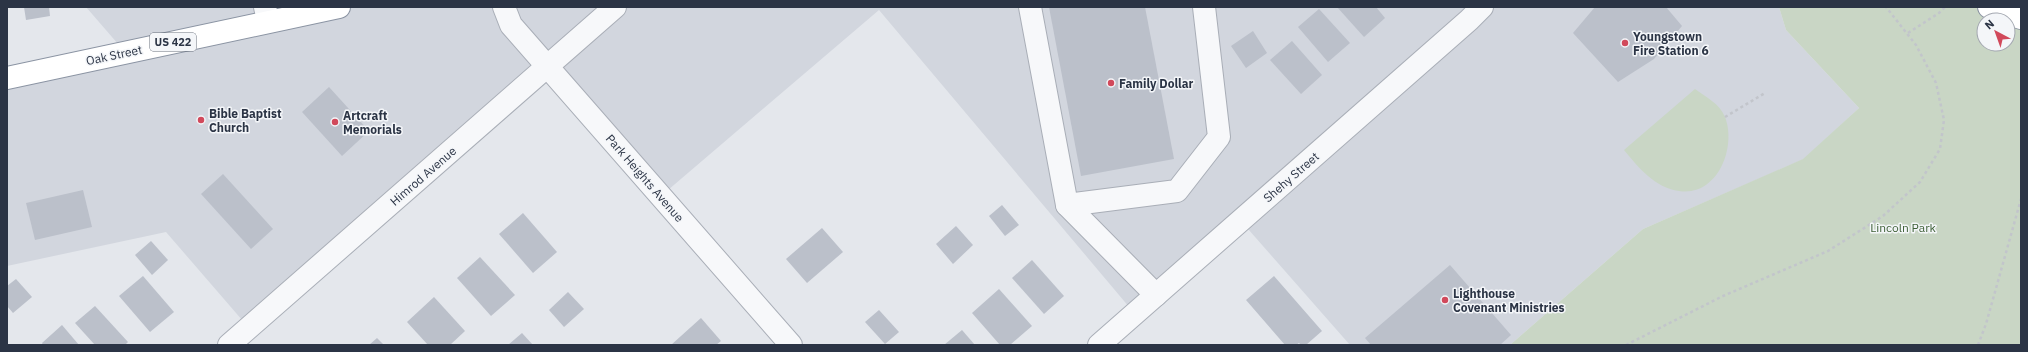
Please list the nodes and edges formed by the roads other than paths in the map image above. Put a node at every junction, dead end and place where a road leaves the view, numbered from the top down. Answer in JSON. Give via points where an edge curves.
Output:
{"nodes":[{"id":1,"x":339,"y":7,"type":"edge"},
{"id":2,"x":504,"y":7,"type":"edge"},
{"id":3,"x":615,"y":7,"type":"edge"},
{"id":4,"x":1030,"y":7,"type":"edge"},
{"id":5,"x":1204,"y":7,"type":"edge"},
{"id":6,"x":1989,"y":7,"type":"edge"},
{"id":7,"x":1473,"y":9,"type":"edge"},
{"id":8,"x":266,"y":14,"type":"edge"},
{"id":9,"x":2021,"y":18,"type":"edge"},
{"id":10,"x":548,"y":67,"type":"junction"},
{"id":11,"x":7,"y":78,"type":"edge"},
{"id":12,"x":1067,"y":205,"type":"junction"},
{"id":13,"x":1156,"y":295,"type":"junction"},
{"id":14,"x":229,"y":345,"type":"edge"},
{"id":15,"x":792,"y":345,"type":"edge"},
{"id":16,"x":1099,"y":345,"type":"edge"}],
"edges":[{"from":1,"to":8,"type":"highway","name":"Oak Street","number":"US 422"},
{"from":2,"to":10,"type":"street","name":"Park Heights Avenue","via":[[511,25]]},
{"from":3,"to":10,"type":"street","name":"Himrod Avenue"},
{"from":4,"to":12,"type":"street"},
{"from":5,"to":12,"type":"street","via":[[1219,137],[1177,191]]},
{"from":6,"to":9,"type":"highway"},
{"from":7,"to":13,"type":"street","name":"Shehy Street"},
{"from":8,"to":11,"type":"highway","name":"Oak Street","number":"US 422"},
{"from":10,"to":14,"type":"street","name":"Himrod Avenue"},
{"from":10,"to":15,"type":"street","name":"Park Heights Avenue"},
{"from":12,"to":13,"type":"street"},
{"from":13,"to":16,"type":"street","name":"Shehy Street"}]}
